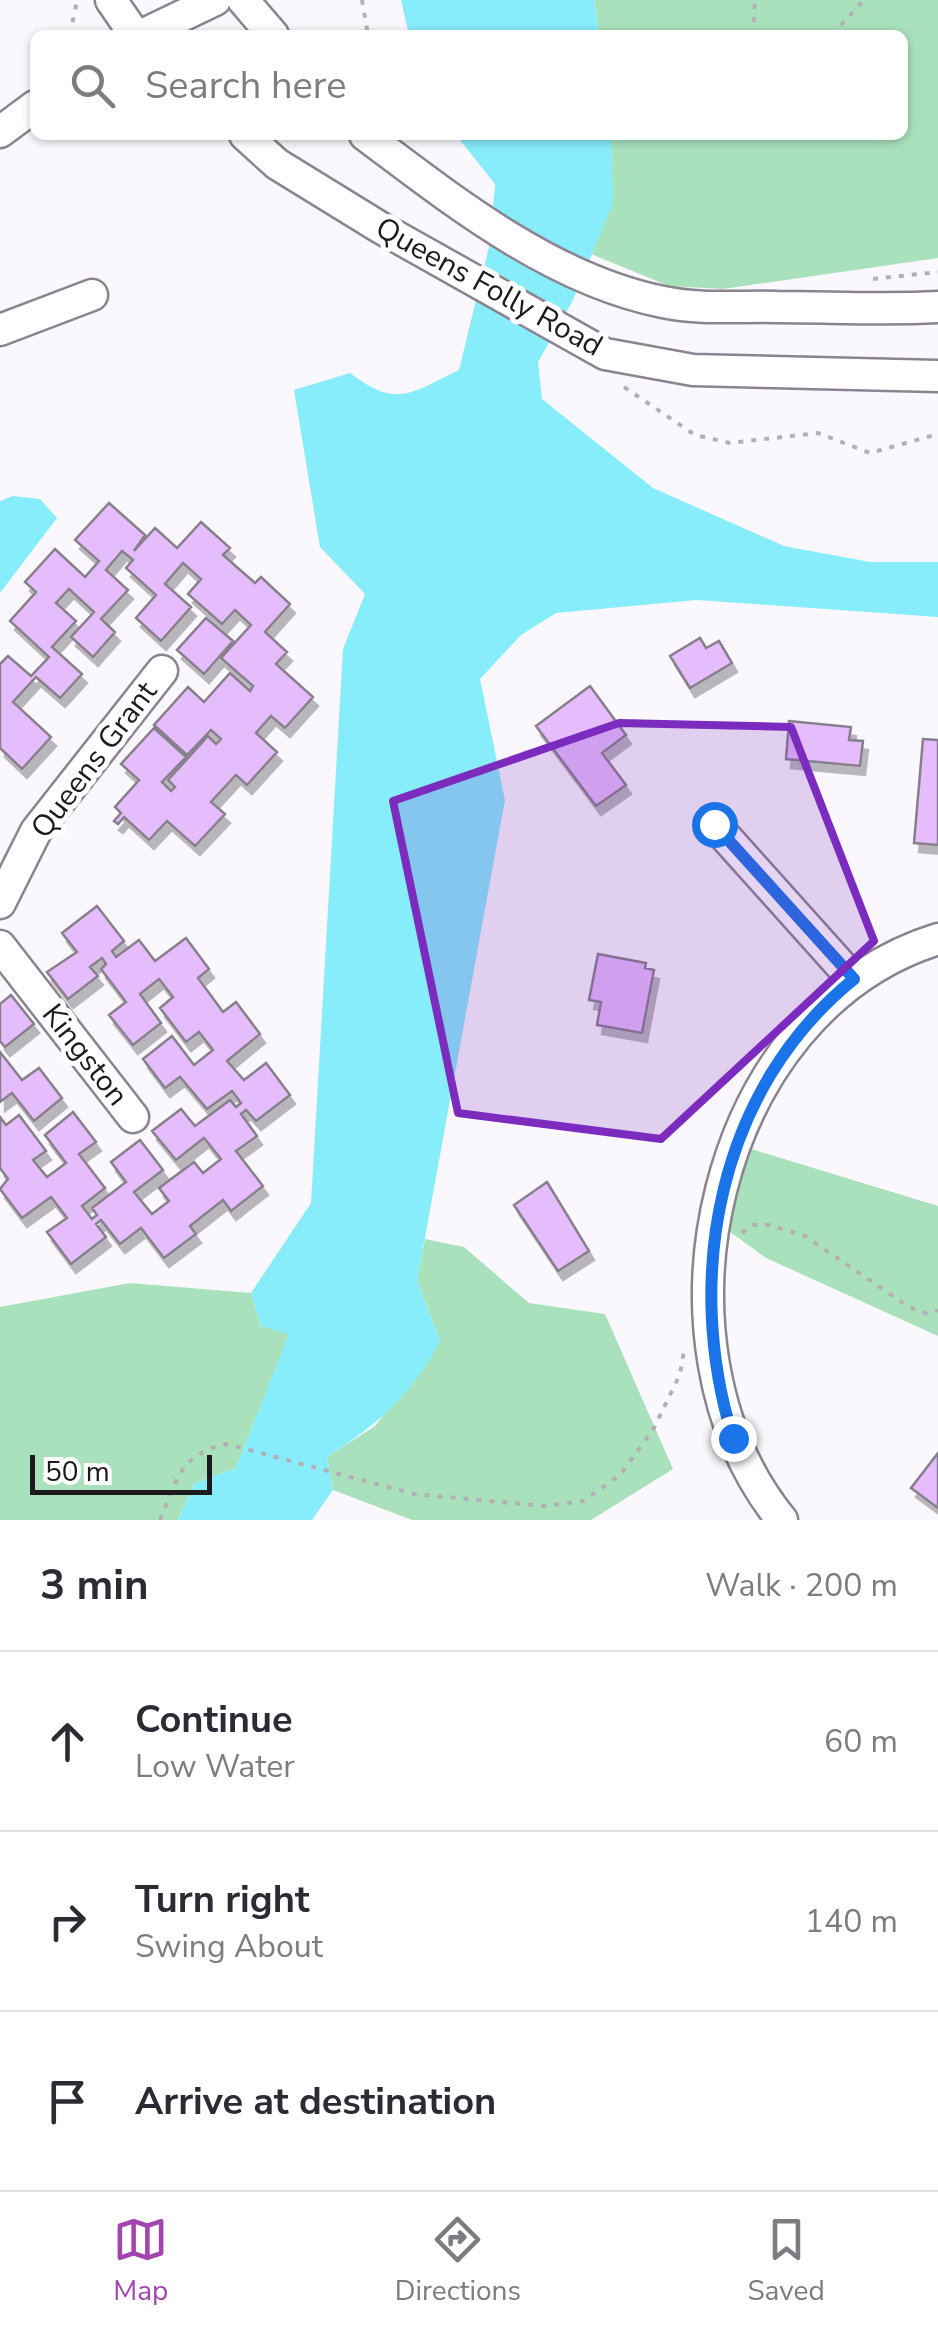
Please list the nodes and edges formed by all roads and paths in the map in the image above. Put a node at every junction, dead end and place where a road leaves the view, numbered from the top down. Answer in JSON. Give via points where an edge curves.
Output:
{"nodes":[{"id":1,"x":77,"y":0,"type":"edge"},
{"id":2,"x":112,"y":0,"type":"edge"},
{"id":3,"x":215,"y":0,"type":"edge"},
{"id":4,"x":243,"y":0,"type":"edge"},
{"id":5,"x":362,"y":0,"type":"edge"},
{"id":6,"x":754,"y":0,"type":"edge"},
{"id":7,"x":864,"y":0,"type":"edge"},
{"id":8,"x":71,"y":30,"type":"edge"},
{"id":9,"x":135,"y":30,"type":"edge"},
{"id":10,"x":150,"y":30,"type":"edge"},
{"id":11,"x":269,"y":30,"type":"edge"},
{"id":12,"x":367,"y":30,"type":"edge"},
{"id":13,"x":752,"y":30,"type":"edge"},
{"id":14,"x":837,"y":30,"type":"edge"},
{"id":15,"x":30,"y":110,"type":"edge"},
{"id":16,"x":0,"y":132,"type":"edge"},
{"id":17,"x":250,"y":140,"type":"edge"},
{"id":18,"x":371,"y":140,"type":"edge"},
{"id":19,"x":92,"y":295,"type":"dead end"},
{"id":20,"x":938,"y":306,"type":"edge"},
{"id":21,"x":0,"y":330,"type":"edge"},
{"id":22,"x":938,"y":376,"type":"edge"},
{"id":23,"x":617,"y":382,"type":"dead end"},
{"id":24,"x":938,"y":434,"type":"edge"},
{"id":25,"x":162,"y":671,"type":"dead end"},
{"id":26,"x":714,"y":824,"type":"dead end"},
{"id":27,"x":0,"y":902,"type":"edge"},
{"id":28,"x":938,"y":939,"type":"edge"},
{"id":29,"x":0,"y":946,"type":"edge"},
{"id":30,"x":854,"y":979,"type":"junction"},
{"id":31,"x":133,"y":1117,"type":"dead end"},
{"id":32,"x":735,"y":1239,"type":"dead end"},
{"id":33,"x":938,"y":1310,"type":"edge"},
{"id":34,"x":685,"y":1342,"type":"dead end"},
{"id":35,"x":160,"y":1520,"type":"edge"},
{"id":36,"x":782,"y":1520,"type":"edge"}],
"edges":[{"from":1,"to":8,"type":"path"},
{"from":2,"to":9,"type":"street"},
{"from":3,"to":10,"type":"street"},
{"from":4,"to":11,"type":"street"},
{"from":5,"to":12,"type":"path"},
{"from":6,"to":13,"type":"path"},
{"from":7,"to":14,"type":"path"},
{"from":15,"to":16,"type":"street"},
{"from":17,"to":22,"type":"street","name":"Queens Folly Road","via":[[278,164],[604,354],[693,370]]},
{"from":18,"to":20,"type":"street","name":"Queens Folly Road","via":[[466,211],[593,281],[664,302]]},
{"from":19,"to":21,"type":"street"},
{"from":23,"to":24,"type":"path","via":[[694,436],[730,443],[818,433],[870,453]]},
{"from":25,"to":27,"type":"street","name":"Queens Grant","via":[[36,832]]},
{"from":26,"to":30,"type":"street"},
{"from":28,"to":30,"type":"street"},
{"from":29,"to":31,"type":"street","name":"Kingston"},
{"from":30,"to":36,"type":"street","via":[[806,1021],[762,1088],[738,1142],[713,1240],[708,1288],[720,1397],[744,1464]]},
{"from":32,"to":33,"type":"path","via":[[752,1224],[789,1229],[909,1307],[928,1314]]},
{"from":34,"to":35,"type":"path","via":[[680,1374],[654,1428],[620,1475],[583,1501],[544,1506],[414,1494],[227,1444],[201,1449],[181,1469]]}]}
